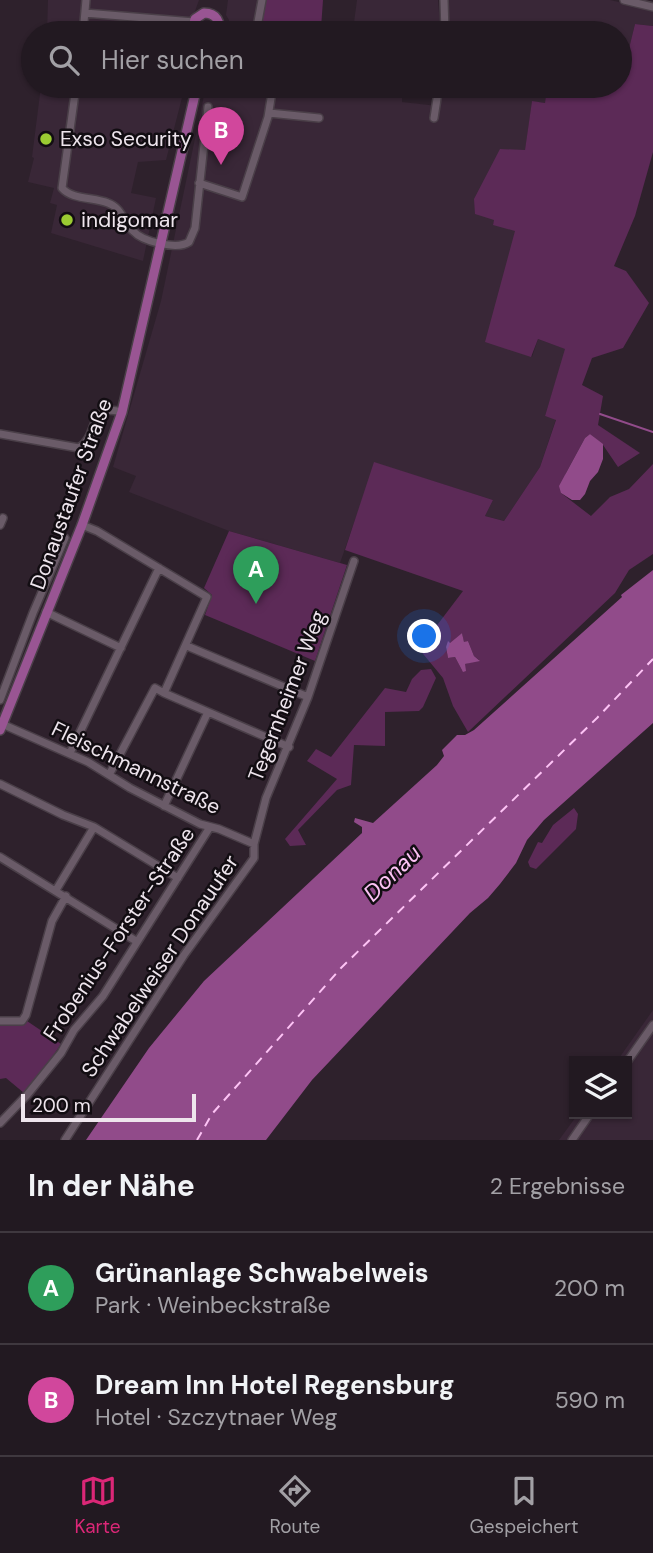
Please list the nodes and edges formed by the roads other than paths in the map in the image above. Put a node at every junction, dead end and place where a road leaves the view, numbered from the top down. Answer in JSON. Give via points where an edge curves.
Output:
{"nodes":[{"id":1,"x":86,"y":0,"type":"edge"},
{"id":2,"x":262,"y":0,"type":"edge"},
{"id":3,"x":444,"y":0,"type":"edge"},
{"id":4,"x":624,"y":0,"type":"edge"},
{"id":5,"x":653,"y":7,"type":"edge"},
{"id":6,"x":85,"y":13,"type":"junction"},
{"id":7,"x":84,"y":21,"type":"edge"},
{"id":8,"x":182,"y":21,"type":"edge"},
{"id":9,"x":194,"y":21,"type":"edge"},
{"id":10,"x":218,"y":21,"type":"edge"},
{"id":11,"x":258,"y":21,"type":"edge"},
{"id":12,"x":445,"y":21,"type":"edge"},
{"id":13,"x":74,"y":98,"type":"edge"},
{"id":14,"x":194,"y":98,"type":"edge"},
{"id":15,"x":271,"y":98,"type":"edge"},
{"id":16,"x":437,"y":98,"type":"edge"},
{"id":17,"x":208,"y":107,"type":"dead end"},
{"id":18,"x":269,"y":113,"type":"junction"},
{"id":19,"x":319,"y":118,"type":"dead end"},
{"id":20,"x":434,"y":118,"type":"dead end"},
{"id":21,"x":199,"y":187,"type":"junction"},
{"id":22,"x":162,"y":242,"type":"junction"},
{"id":23,"x":122,"y":412,"type":"junction"},
{"id":24,"x":0,"y":434,"type":"edge"},
{"id":25,"x":82,"y":525,"type":"junction"},
{"id":26,"x":65,"y":538,"type":"dead end"},
{"id":27,"x":354,"y":561,"type":"dead end"},
{"id":28,"x":159,"y":568,"type":"junction"},
{"id":29,"x":46,"y":612,"type":"junction"},
{"id":30,"x":187,"y":646,"type":"junction"},
{"id":31,"x":121,"y":648,"type":"junction"},
{"id":32,"x":164,"y":693,"type":"junction"},
{"id":33,"x":308,"y":697,"type":"junction"},
{"id":34,"x":0,"y":700,"type":"edge"},
{"id":35,"x":208,"y":712,"type":"junction"},
{"id":36,"x":2,"y":723,"type":"edge"},
{"id":37,"x":289,"y":747,"type":"junction"},
{"id":38,"x":70,"y":754,"type":"junction"},
{"id":39,"x":109,"y":775,"type":"junction"},
{"id":40,"x":0,"y":784,"type":"edge"},
{"id":41,"x":164,"y":806,"type":"junction"},
{"id":42,"x":94,"y":827,"type":"junction"},
{"id":43,"x":211,"y":827,"type":"junction"},
{"id":44,"x":254,"y":844,"type":"junction"},
{"id":45,"x":0,"y":857,"type":"edge"},
{"id":46,"x":178,"y":878,"type":"junction"},
{"id":47,"x":56,"y":890,"type":"junction"},
{"id":48,"x":66,"y":896,"type":"junction"},
{"id":49,"x":136,"y":941,"type":"junction"},
{"id":50,"x":0,"y":1021,"type":"edge"},
{"id":51,"x":653,"y":1025,"type":"edge"},
{"id":52,"x":631,"y":1056,"type":"edge"},
{"id":53,"x":587,"y":1119,"type":"edge"},
{"id":54,"x":0,"y":1123,"type":"edge"},
{"id":55,"x":65,"y":1140,"type":"edge"},
{"id":56,"x":572,"y":1140,"type":"edge"}],
"edges":[{"from":1,"to":6,"type":"street"},
{"from":2,"to":11,"type":"street"},
{"from":3,"to":12,"type":"street"},
{"from":4,"to":5,"type":"street"},
{"from":6,"to":7,"type":"street"},
{"from":6,"to":8,"type":"street"},
{"from":9,"to":10,"type":"main road","via":[[209,8]]},
{"from":13,"to":22,"type":"street","via":[[62,188],[67,194],[109,203],[133,232]]},
{"from":14,"to":22,"type":"main road","name":"Donaustaufer Straße"},
{"from":15,"to":18,"type":"street"},
{"from":16,"to":20,"type":"street"},
{"from":17,"to":21,"type":"street"},
{"from":18,"to":19,"type":"street"},
{"from":18,"to":21,"type":"street","via":[[242,197]]},
{"from":21,"to":22,"type":"street","via":[[189,242],[179,246]]},
{"from":22,"to":23,"type":"main road","name":"Donaustaufer Straße"},
{"from":23,"to":24,"type":"street","via":[[108,409],[99,414],[79,448]]},
{"from":23,"to":25,"type":"main road","name":"Donaustaufer Straße"},
{"from":25,"to":28,"type":"street"},
{"from":25,"to":29,"type":"main road","name":"Donaustaufer Straße"},
{"from":26,"to":34,"type":"street","name":"Donaustaufer Straße"},
{"from":27,"to":33,"type":"street","name":"Tegernheimer Weg"},
{"from":28,"to":30,"type":"street","via":[[207,597]]},
{"from":28,"to":31,"type":"street"},
{"from":29,"to":31,"type":"street"},
{"from":29,"to":36,"type":"main road","name":"Donaustaufer Straße"},
{"from":30,"to":32,"type":"street"},
{"from":30,"to":33,"type":"street"},
{"from":31,"to":38,"type":"street"},
{"from":32,"to":35,"type":"street"},
{"from":32,"to":39,"type":"street","via":[[155,688]]},
{"from":33,"to":37,"type":"street","name":"Tegernheimer Weg"},
{"from":35,"to":37,"type":"street"},
{"from":35,"to":41,"type":"street"},
{"from":36,"to":38,"type":"street","name":"Fleischmannstraße"},
{"from":37,"to":44,"type":"street","name":"Tegernheimer Weg","via":[[266,798]]},
{"from":38,"to":39,"type":"street","name":"Fleischmannstraße"},
{"from":39,"to":41,"type":"street","name":"Fleischmannstraße"},
{"from":40,"to":42,"type":"street"},
{"from":41,"to":43,"type":"street","name":"Fleischmannstraße"},
{"from":42,"to":46,"type":"street"},
{"from":42,"to":47,"type":"street"},
{"from":43,"to":44,"type":"street","name":"Fleischmannstraße"},
{"from":43,"to":46,"type":"street","name":"Frobenius-Forster-Straße"},
{"from":44,"to":55,"type":"street","name":"Schwabelweiser Donauufer","via":[[250,865],[184,955]]},
{"from":45,"to":47,"type":"street"},
{"from":46,"to":49,"type":"street","name":"Frobenius-Forster-Straße"},
{"from":47,"to":48,"type":"street"},
{"from":48,"to":49,"type":"street"},
{"from":48,"to":50,"type":"street","via":[[52,921],[26,1015],[22,1021]]},
{"from":49,"to":54,"type":"street","name":"Frobenius-Forster-Straße","via":[[61,1053]]},
{"from":51,"to":52,"type":"street"},
{"from":53,"to":56,"type":"street"}]}
